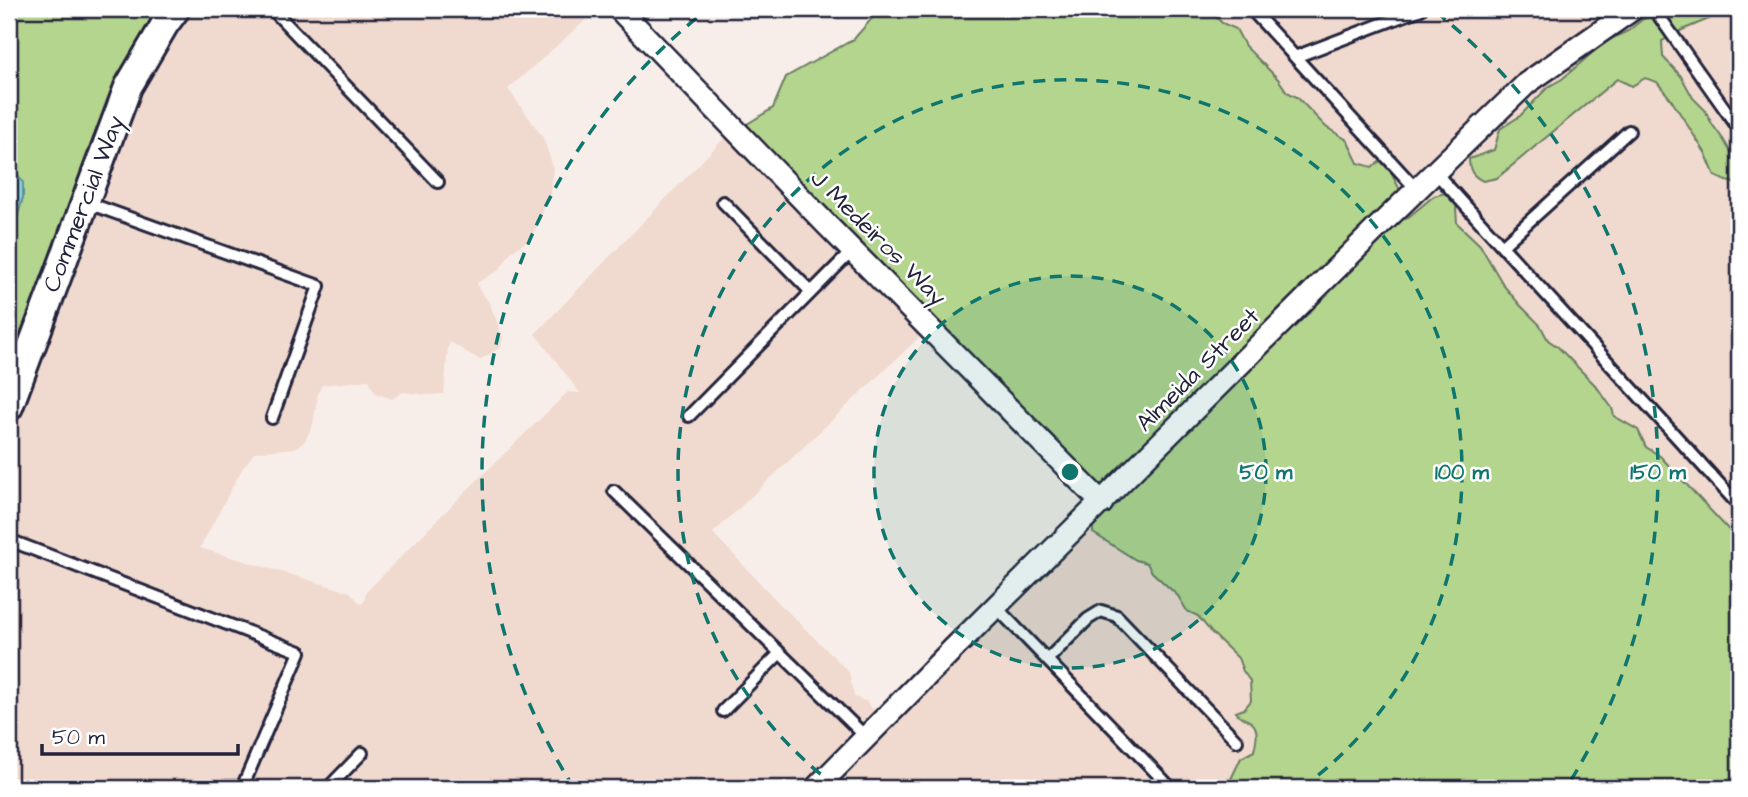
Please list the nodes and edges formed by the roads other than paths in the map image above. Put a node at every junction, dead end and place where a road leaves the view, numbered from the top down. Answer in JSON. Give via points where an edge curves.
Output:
{"nodes":[{"id":1,"x":176,"y":9,"type":"edge"},
{"id":2,"x":272,"y":9,"type":"edge"},
{"id":3,"x":619,"y":9,"type":"edge"},
{"id":4,"x":1251,"y":9,"type":"edge"},
{"id":5,"x":1421,"y":9,"type":"edge"},
{"id":6,"x":1633,"y":9,"type":"edge"},
{"id":7,"x":1654,"y":9,"type":"edge"},
{"id":8,"x":1295,"y":57,"type":"junction"},
{"id":9,"x":1739,"y":129,"type":"edge"},
{"id":10,"x":1629,"y":131,"type":"dead end"},
{"id":11,"x":1435,"y":172,"type":"junction"},
{"id":12,"x":438,"y":182,"type":"dead end"},
{"id":13,"x":1417,"y":190,"type":"junction"},
{"id":14,"x":85,"y":202,"type":"junction"},
{"id":15,"x":723,"y":202,"type":"dead end"},
{"id":16,"x":1502,"y":246,"type":"junction"},
{"id":17,"x":853,"y":250,"type":"junction"},
{"id":18,"x":811,"y":292,"type":"junction"},
{"id":19,"x":9,"y":407,"type":"edge"},
{"id":20,"x":690,"y":416,"type":"dead end"},
{"id":21,"x":272,"y":418,"type":"dead end"},
{"id":22,"x":614,"y":491,"type":"dead end"},
{"id":23,"x":1102,"y":503,"type":"junction"},
{"id":24,"x":1739,"y":503,"type":"edge"},
{"id":25,"x":9,"y":540,"type":"edge"},
{"id":26,"x":996,"y":607,"type":"junction"},
{"id":27,"x":780,"y":653,"type":"junction"},
{"id":28,"x":1047,"y":660,"type":"junction"},
{"id":29,"x":723,"y":711,"type":"dead end"},
{"id":30,"x":866,"y":737,"type":"junction"},
{"id":31,"x":1237,"y":741,"type":"dead end"},
{"id":32,"x":362,"y":753,"type":"dead end"},
{"id":33,"x":242,"y":788,"type":"edge"},
{"id":34,"x":328,"y":788,"type":"edge"},
{"id":35,"x":816,"y":788,"type":"edge"},
{"id":36,"x":1171,"y":788,"type":"edge"}],
"edges":[{"from":1,"to":14,"type":"street","name":"Commercial Way","via":[[128,87]]},
{"from":2,"to":12,"type":"lane"},
{"from":3,"to":17,"type":"street","name":"J Medeiros Way"},
{"from":4,"to":8,"type":"lane"},
{"from":5,"to":8,"type":"lane"},
{"from":6,"to":11,"type":"street","name":"Almeida Street","via":[[1527,83]]},
{"from":7,"to":9,"type":"lane"},
{"from":8,"to":13,"type":"lane"},
{"from":10,"to":16,"type":"lane"},
{"from":11,"to":13,"type":"street","name":"Almeida Street"},
{"from":11,"to":16,"type":"lane"},
{"from":13,"to":23,"type":"street","name":"Almeida Street"},
{"from":14,"to":19,"type":"street","name":"Commercial Way"},
{"from":14,"to":21,"type":"lane","via":[[319,286]]},
{"from":15,"to":18,"type":"lane"},
{"from":16,"to":24,"type":"lane"},
{"from":17,"to":18,"type":"lane"},
{"from":17,"to":23,"type":"street","name":"J Medeiros Way"},
{"from":18,"to":20,"type":"lane"},
{"from":22,"to":27,"type":"lane"},
{"from":23,"to":26,"type":"street","name":"Almeida Street"},
{"from":25,"to":33,"type":"lane","via":[[300,652]]},
{"from":26,"to":28,"type":"lane"},
{"from":26,"to":30,"type":"street","name":"Almeida Street"},
{"from":27,"to":29,"type":"lane"},
{"from":27,"to":30,"type":"lane"},
{"from":28,"to":31,"type":"lane","via":[[1088,619],[1101,611],[1116,615]]},
{"from":28,"to":36,"type":"lane"},
{"from":30,"to":35,"type":"street","name":"Almeida Street"},
{"from":32,"to":34,"type":"lane"}]}
